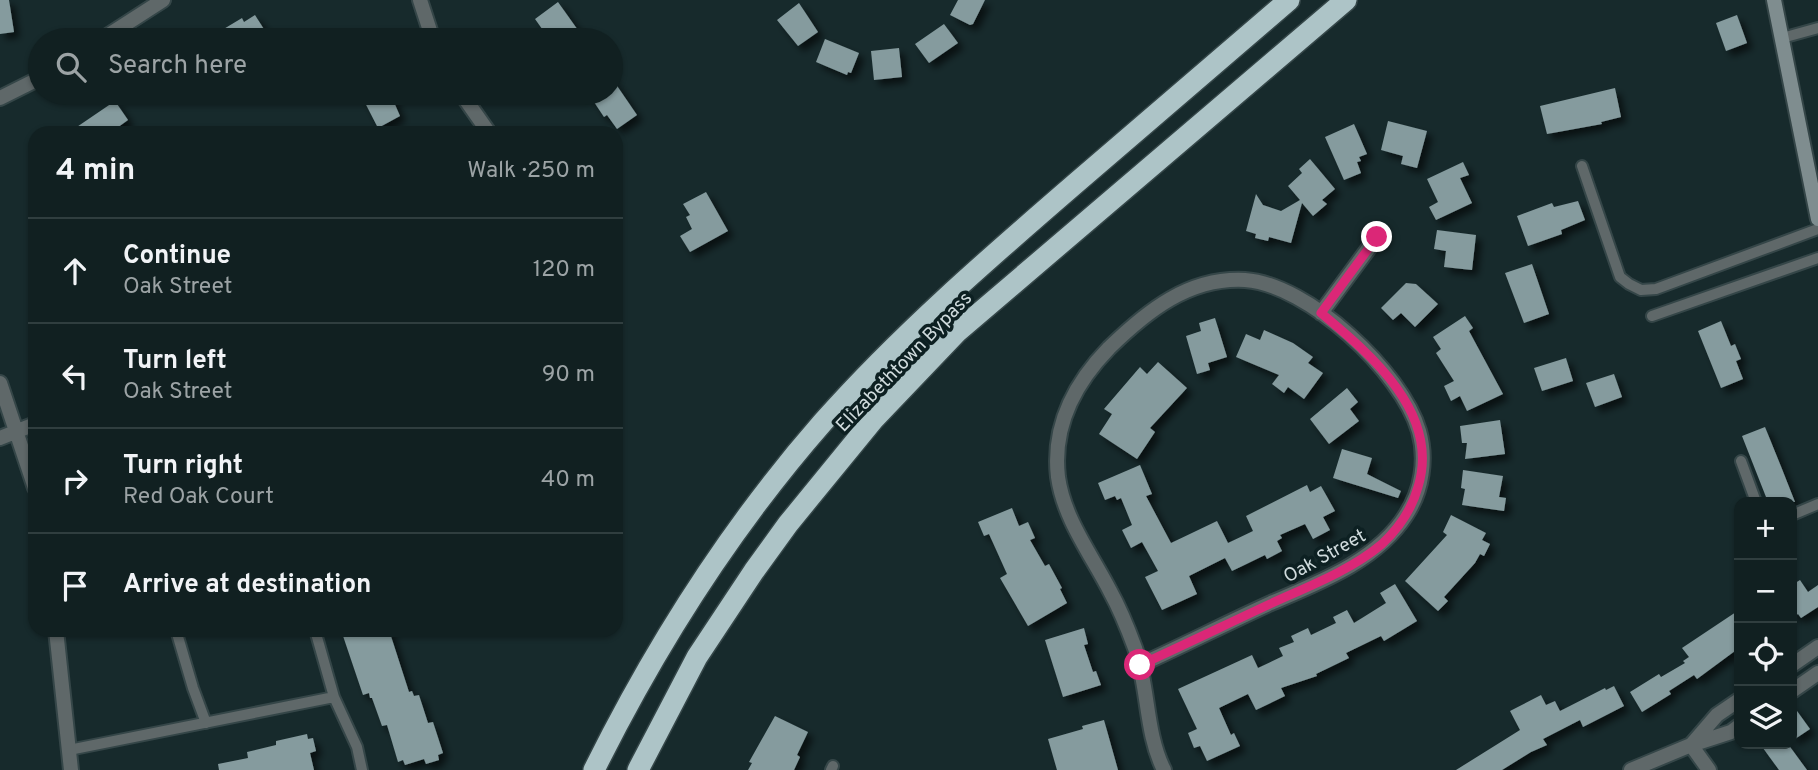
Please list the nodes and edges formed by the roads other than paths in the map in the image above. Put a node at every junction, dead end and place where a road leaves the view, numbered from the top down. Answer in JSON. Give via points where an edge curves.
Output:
{"nodes":[{"id":1,"x":163,"y":0,"type":"edge"},
{"id":2,"x":420,"y":0,"type":"edge"},
{"id":3,"x":1289,"y":0,"type":"edge"},
{"id":4,"x":1346,"y":0,"type":"edge"},
{"id":5,"x":1774,"y":0,"type":"edge"},
{"id":6,"x":120,"y":28,"type":"edge"},
{"id":7,"x":429,"y":28,"type":"edge"},
{"id":8,"x":1818,"y":28,"type":"edge"},
{"id":9,"x":1782,"y":38,"type":"junction"},
{"id":10,"x":28,"y":84,"type":"edge"},
{"id":11,"x":0,"y":98,"type":"edge"},
{"id":12,"x":468,"y":105,"type":"edge"},
{"id":13,"x":481,"y":126,"type":"edge"},
{"id":14,"x":1812,"y":164,"type":"edge"},
{"id":15,"x":1582,"y":166,"type":"dead end"},
{"id":16,"x":1818,"y":219,"type":"edge"},
{"id":17,"x":1818,"y":229,"type":"edge"},
{"id":18,"x":1377,"y":237,"type":"dead end"},
{"id":19,"x":1818,"y":258,"type":"edge"},
{"id":20,"x":1321,"y":313,"type":"junction"},
{"id":21,"x":1652,"y":316,"type":"dead end"},
{"id":22,"x":0,"y":383,"type":"edge"},
{"id":23,"x":28,"y":427,"type":"edge"},
{"id":24,"x":17,"y":431,"type":"junction"},
{"id":25,"x":0,"y":438,"type":"edge"},
{"id":26,"x":1741,"y":461,"type":"dead end"},
{"id":27,"x":28,"y":466,"type":"edge"},
{"id":28,"x":1754,"y":497,"type":"edge"},
{"id":29,"x":1818,"y":504,"type":"edge"},
{"id":30,"x":1797,"y":513,"type":"edge"},
{"id":31,"x":56,"y":637,"type":"edge"},
{"id":32,"x":178,"y":637,"type":"edge"},
{"id":33,"x":318,"y":637,"type":"edge"},
{"id":34,"x":1818,"y":647,"type":"edge"},
{"id":35,"x":1797,"y":662,"type":"edge"},
{"id":36,"x":1140,"y":665,"type":"junction"},
{"id":37,"x":1818,"y":673,"type":"edge"},
{"id":38,"x":1797,"y":688,"type":"edge"},
{"id":39,"x":334,"y":697,"type":"junction"},
{"id":40,"x":1734,"y":703,"type":"edge"},
{"id":41,"x":206,"y":723,"type":"junction"},
{"id":42,"x":616,"y":726,"type":"junction"},
{"id":43,"x":1734,"y":730,"type":"edge"},
{"id":44,"x":1691,"y":745,"type":"junction"},
{"id":45,"x":69,"y":750,"type":"junction"},
{"id":46,"x":71,"y":770,"type":"edge"},
{"id":47,"x":362,"y":770,"type":"edge"},
{"id":48,"x":585,"y":770,"type":"edge"},
{"id":49,"x":594,"y":770,"type":"edge"},
{"id":50,"x":638,"y":770,"type":"edge"},
{"id":51,"x":1164,"y":770,"type":"edge"},
{"id":52,"x":1631,"y":770,"type":"edge"},
{"id":53,"x":1709,"y":770,"type":"edge"}],
"edges":[{"from":1,"to":6,"type":"street"},
{"from":2,"to":7,"type":"street"},
{"from":3,"to":42,"type":"highway","name":"Elizabethtown Bypass","via":[[987,260],[862,379],[739,527],[678,618]]},
{"from":4,"to":50,"type":"highway","name":"Elizabethtown Bypass","via":[[957,332],[873,420],[788,524],[728,609]]},
{"from":5,"to":9,"type":"street"},
{"from":8,"to":9,"type":"lane"},
{"from":9,"to":14,"type":"street"},
{"from":10,"to":11,"type":"street"},
{"from":12,"to":13,"type":"street"},
{"from":14,"to":16,"type":"street"},
{"from":15,"to":17,"type":"lane","via":[[1620,277],[1641,290],[1692,277]]},
{"from":18,"to":20,"type":"street"},
{"from":19,"to":21,"type":"lane"},
{"from":20,"to":36,"type":"street","name":"Oak Street","via":[[1381,368],[1415,420],[1423,463],[1407,514],[1382,543],[1357,561]]},
{"from":20,"to":36,"type":"street","name":"Oak Street","via":[[1261,283],[1245,280],[1199,286],[1139,319],[1100,358],[1068,405],[1057,442],[1063,497],[1075,529],[1125,621]]},
{"from":22,"to":24,"type":"street"},
{"from":23,"to":24,"type":"street"},
{"from":24,"to":25,"type":"street"},
{"from":24,"to":27,"type":"street"},
{"from":26,"to":28,"type":"lane"},
{"from":29,"to":30,"type":"lane"},
{"from":31,"to":45,"type":"street"},
{"from":32,"to":41,"type":"lane"},
{"from":33,"to":39,"type":"lane"},
{"from":34,"to":35,"type":"street"},
{"from":36,"to":51,"type":"street","name":"Oak Street","via":[[1151,730]]},
{"from":37,"to":38,"type":"street"},
{"from":39,"to":41,"type":"lane"},
{"from":39,"to":47,"type":"lane","via":[[357,747]]},
{"from":40,"to":44,"type":"street"},
{"from":41,"to":45,"type":"lane"},
{"from":42,"to":48,"type":"highway"},
{"from":42,"to":49,"type":"highway","name":"Elizabethtown Bypass"},
{"from":43,"to":44,"type":"street"},
{"from":44,"to":52,"type":"street"},
{"from":44,"to":53,"type":"street"},
{"from":45,"to":46,"type":"street"}]}
